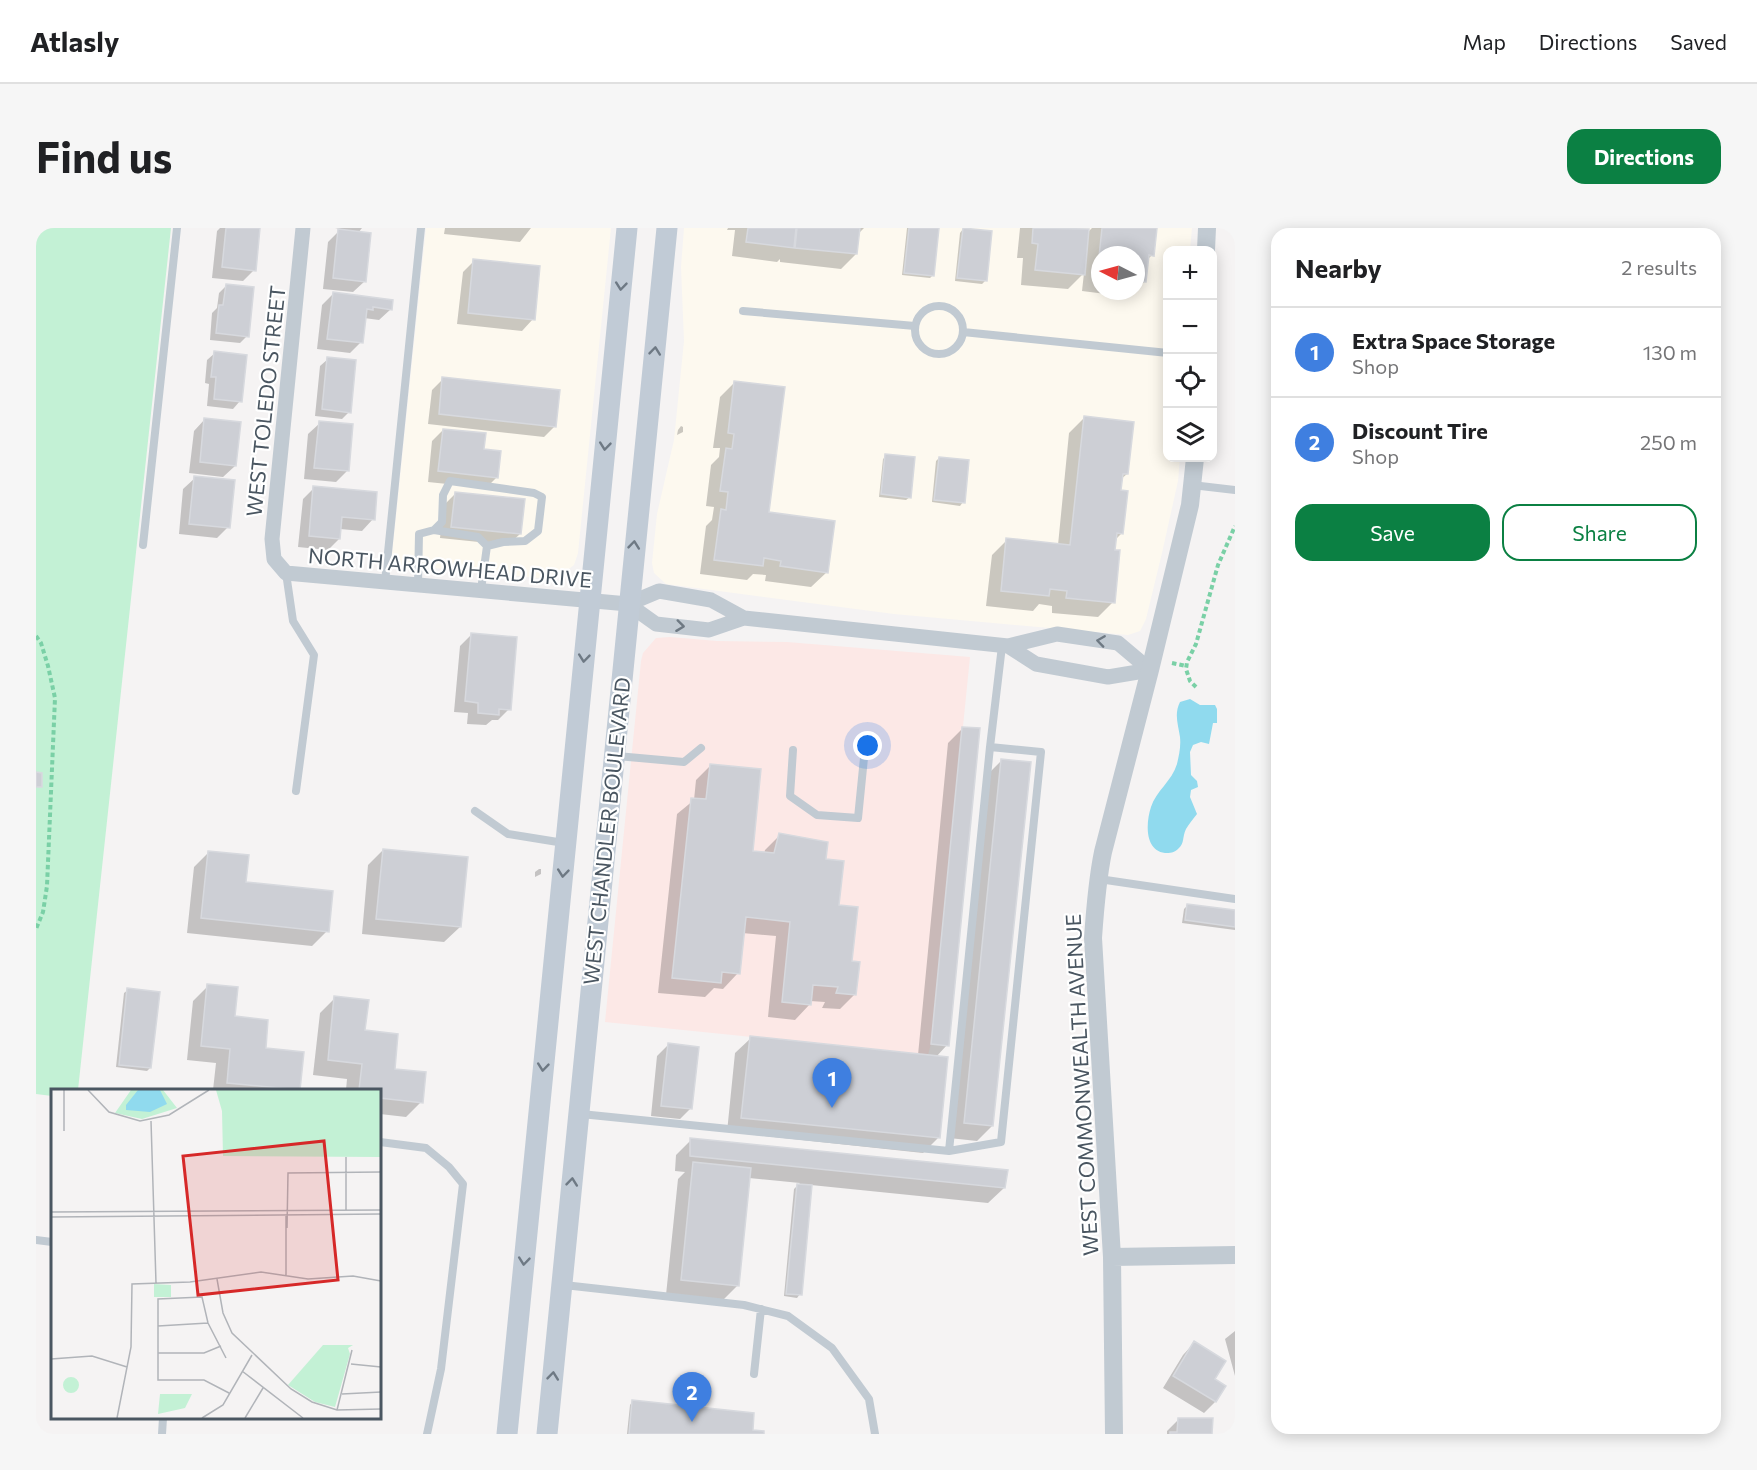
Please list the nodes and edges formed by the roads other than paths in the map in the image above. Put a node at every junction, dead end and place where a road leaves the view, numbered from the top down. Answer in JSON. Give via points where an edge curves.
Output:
{"nodes":[{"id":1,"x":177,"y":228,"type":"edge"},
{"id":2,"x":303,"y":228,"type":"edge"},
{"id":3,"x":421,"y":228,"type":"edge"},
{"id":4,"x":627,"y":228,"type":"edge"},
{"id":5,"x":667,"y":228,"type":"edge"},
{"id":6,"x":1207,"y":228,"type":"edge"},
{"id":7,"x":1206,"y":246,"type":"edge"},
{"id":8,"x":743,"y":311,"type":"dead end"},
{"id":9,"x":915,"y":326,"type":"junction"},
{"id":10,"x":963,"y":332,"type":"junction"},
{"id":11,"x":1163,"y":353,"type":"edge"},
{"id":12,"x":1194,"y":462,"type":"edge"},
{"id":13,"x":1192,"y":485,"type":"junction"},
{"id":14,"x":1235,"y":490,"type":"edge"},
{"id":15,"x":434,"y":530,"type":"junction"},
{"id":16,"x":143,"y":545,"type":"dead end"},
{"id":17,"x":487,"y":546,"type":"junction"},
{"id":18,"x":286,"y":573,"type":"junction"},
{"id":19,"x":385,"y":582,"type":"junction"},
{"id":20,"x":418,"y":585,"type":"junction"},
{"id":21,"x":481,"y":590,"type":"junction"},
{"id":22,"x":610,"y":602,"type":"junction"},
{"id":23,"x":744,"y":618,"type":"junction"},
{"id":24,"x":1005,"y":646,"type":"junction"},
{"id":25,"x":1150,"y":670,"type":"junction"},
{"id":26,"x":990,"y":747,"type":"junction"},
{"id":27,"x":701,"y":748,"type":"dead end"},
{"id":28,"x":793,"y":750,"type":"dead end"},
{"id":29,"x":614,"y":756,"type":"junction"},
{"id":30,"x":864,"y":758,"type":"dead end"},
{"id":31,"x":296,"y":791,"type":"dead end"},
{"id":32,"x":475,"y":811,"type":"dead end"},
{"id":33,"x":566,"y":843,"type":"junction"},
{"id":34,"x":1098,"y":879,"type":"junction"},
{"id":35,"x":1235,"y":899,"type":"edge"},
{"id":36,"x":579,"y":1113,"type":"junction"},
{"id":37,"x":381,"y":1142,"type":"edge"},
{"id":38,"x":949,"y":1151,"type":"junction"},
{"id":39,"x":36,"y":1240,"type":"edge"},
{"id":40,"x":51,"y":1242,"type":"edge"},
{"id":41,"x":1235,"y":1255,"type":"edge"},
{"id":42,"x":1112,"y":1257,"type":"junction"},
{"id":43,"x":562,"y":1285,"type":"junction"},
{"id":44,"x":761,"y":1309,"type":"junction"},
{"id":45,"x":754,"y":1374,"type":"dead end"},
{"id":46,"x":163,"y":1419,"type":"edge"},
{"id":47,"x":162,"y":1434,"type":"edge"},
{"id":48,"x":427,"y":1434,"type":"edge"},
{"id":49,"x":507,"y":1434,"type":"edge"},
{"id":50,"x":547,"y":1434,"type":"edge"},
{"id":51,"x":875,"y":1434,"type":"edge"},
{"id":52,"x":1114,"y":1434,"type":"edge"}],
"edges":[{"from":1,"to":16,"type":"lane"},
{"from":2,"to":18,"type":"street","name":"WEST TOLEDO STREET","via":[[272,539],[274,559]]},
{"from":3,"to":19,"type":"lane"},
{"from":4,"to":22,"type":"main road","name":"WEST CHANDLER BOULEVARD","one_way":true},
{"from":22,"to":5,"type":"main road","name":"WEST CHANDLER BOULEVARD","one_way":true},
{"from":6,"to":7,"type":"street"},
{"from":8,"to":9,"type":"lane"},
{"from":9,"to":10,"type":"lane","via":[[923,311],[946,306],[959,316]]},
{"from":9,"to":10,"type":"lane","via":[[918,342],[938,354],[952,350]]},
{"from":10,"to":11,"type":"lane"},
{"from":12,"to":13,"type":"street","name":"WEST COMMONWEALTH AVENUE"},
{"from":13,"to":14,"type":"lane"},
{"from":13,"to":25,"type":"street","name":"WEST COMMONWEALTH AVENUE"},
{"from":15,"to":17,"type":"lane","via":[[478,537]]},
{"from":15,"to":17,"type":"lane","via":[[442,522],[443,495],[450,481],[534,492],[542,497],[537,531],[525,541]]},
{"from":15,"to":20,"type":"lane","via":[[419,534]]},
{"from":17,"to":21,"type":"lane"},
{"from":18,"to":19,"type":"street","name":"NORTH ARROWHEAD DRIVE"},
{"from":18,"to":31,"type":"lane","via":[[293,621],[314,655]]},
{"from":19,"to":20,"type":"street","name":"NORTH ARROWHEAD DRIVE"},
{"from":20,"to":21,"type":"street","name":"NORTH ARROWHEAD DRIVE"},
{"from":21,"to":22,"type":"street","name":"NORTH ARROWHEAD DRIVE"},
{"from":22,"to":23,"type":"street","via":[[659,591],[711,600]]},
{"from":22,"to":23,"type":"street","one_way":true,"via":[[656,624],[709,630]]},
{"from":22,"to":29,"type":"main road","name":"WEST CHANDLER BOULEVARD"},
{"from":22,"to":33,"type":"main road","name":"WEST CHANDLER BOULEVARD","one_way":true},
{"from":23,"to":24,"type":"street"},
{"from":24,"to":25,"type":"street","via":[[1036,664],[1108,677]]},
{"from":25,"to":24,"type":"street","one_way":true,"via":[[1118,643],[1057,634]]},
{"from":24,"to":26,"type":"lane"},
{"from":25,"to":34,"type":"street","name":"WEST COMMONWEALTH AVENUE"},
{"from":26,"to":38,"type":"lane"},
{"from":26,"to":38,"type":"lane","via":[[1041,752],[1001,1142]]},
{"from":27,"to":29,"type":"lane","via":[[684,762]]},
{"from":28,"to":30,"type":"lane","via":[[790,796],[817,815],[858,818]]},
{"from":29,"to":36,"type":"main road","name":"WEST CHANDLER BOULEVARD"},
{"from":32,"to":33,"type":"lane","via":[[508,834]]},
{"from":33,"to":49,"type":"main road","name":"WEST CHANDLER BOULEVARD","one_way":true},
{"from":34,"to":35,"type":"lane"},
{"from":34,"to":42,"type":"street","name":"WEST COMMONWEALTH AVENUE","via":[[1094,938]]},
{"from":36,"to":38,"type":"lane"},
{"from":43,"to":36,"type":"main road","name":"WEST CHANDLER BOULEVARD","one_way":true},
{"from":37,"to":48,"type":"lane","via":[[426,1148],[463,1184],[441,1369]]},
{"from":39,"to":40,"type":"lane"},
{"from":41,"to":42,"type":"street"},
{"from":42,"to":52,"type":"street","name":"WEST COMMONWEALTH AVENUE"},
{"from":43,"to":44,"type":"lane"},
{"from":50,"to":43,"type":"main road","name":"WEST CHANDLER BOULEVARD","one_way":true},
{"from":44,"to":45,"type":"lane"},
{"from":44,"to":51,"type":"lane","via":[[788,1316],[832,1348],[869,1400]]},
{"from":46,"to":47,"type":"lane"}]}
